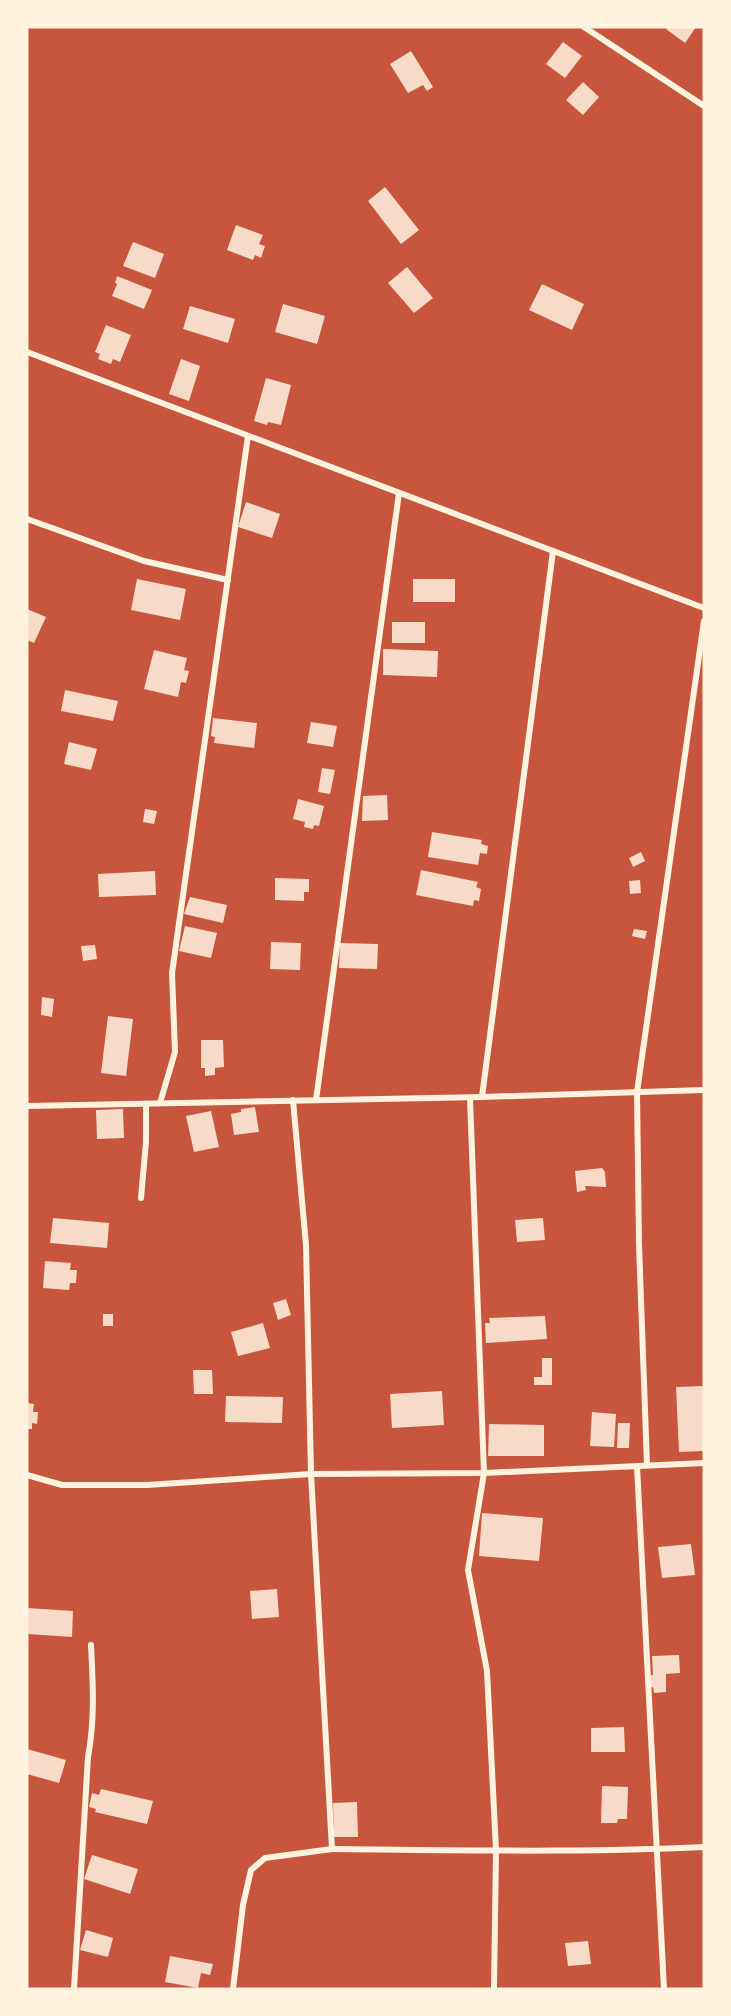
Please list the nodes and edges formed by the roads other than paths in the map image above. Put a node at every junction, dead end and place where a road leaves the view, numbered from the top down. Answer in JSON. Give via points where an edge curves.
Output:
{"nodes":[{"id":1,"x":584,"y":27,"type":"edge"},
{"id":2,"x":704,"y":106,"type":"edge"},
{"id":3,"x":27,"y":352,"type":"edge"},
{"id":4,"x":248,"y":436,"type":"junction"},
{"id":5,"x":399,"y":493,"type":"junction"},
{"id":6,"x":27,"y":519,"type":"edge"},
{"id":7,"x":553,"y":551,"type":"junction"},
{"id":8,"x":228,"y":580,"type":"junction"},
{"id":9,"x":704,"y":608,"type":"edge"},
{"id":10,"x":704,"y":621,"type":"edge"},
{"id":11,"x":704,"y":1090,"type":"edge"},
{"id":12,"x":637,"y":1092,"type":"junction"},
{"id":13,"x":482,"y":1097,"type":"junction"},
{"id":14,"x":470,"y":1098,"type":"junction"},
{"id":15,"x":293,"y":1100,"type":"junction"},
{"id":16,"x":316,"y":1100,"type":"junction"},
{"id":17,"x":160,"y":1103,"type":"junction"},
{"id":18,"x":146,"y":1104,"type":"junction"},
{"id":19,"x":27,"y":1106,"type":"edge"},
{"id":20,"x":141,"y":1198,"type":"dead end"},
{"id":21,"x":704,"y":1462,"type":"edge"},
{"id":22,"x":647,"y":1465,"type":"junction"},
{"id":23,"x":637,"y":1466,"type":"junction"},
{"id":24,"x":484,"y":1473,"type":"junction"},
{"id":25,"x":311,"y":1474,"type":"junction"},
{"id":26,"x":27,"y":1475,"type":"edge"},
{"id":27,"x":91,"y":1645,"type":"dead end"},
{"id":28,"x":704,"y":1847,"type":"edge"},
{"id":29,"x":332,"y":1849,"type":"junction"},
{"id":30,"x":657,"y":1849,"type":"junction"},
{"id":31,"x":496,"y":1850,"type":"junction"},
{"id":32,"x":74,"y":1989,"type":"edge"},
{"id":33,"x":232,"y":1989,"type":"edge"},
{"id":34,"x":494,"y":1989,"type":"edge"},
{"id":35,"x":664,"y":1989,"type":"edge"}],
"edges":[{"from":1,"to":2,"type":"street"},
{"from":3,"to":4,"type":"street"},
{"from":4,"to":5,"type":"street"},
{"from":4,"to":8,"type":"street"},
{"from":5,"to":7,"type":"street"},
{"from":5,"to":16,"type":"street"},
{"from":6,"to":8,"type":"street","via":[[144,561]]},
{"from":7,"to":9,"type":"street"},
{"from":7,"to":13,"type":"street"},
{"from":8,"to":17,"type":"street","via":[[172,974],[175,1052]]},
{"from":10,"to":12,"type":"street"},
{"from":11,"to":12,"type":"street"},
{"from":12,"to":13,"type":"street"},
{"from":12,"to":22,"type":"street"},
{"from":13,"to":14,"type":"street"},
{"from":14,"to":16,"type":"street"},
{"from":14,"to":24,"type":"street"},
{"from":15,"to":16,"type":"street"},
{"from":15,"to":17,"type":"street"},
{"from":15,"to":25,"type":"street","via":[[306,1245]]},
{"from":17,"to":18,"type":"street"},
{"from":18,"to":19,"type":"street"},
{"from":18,"to":20,"type":"street"},
{"from":21,"to":22,"type":"street"},
{"from":22,"to":23,"type":"street"},
{"from":23,"to":24,"type":"street"},
{"from":23,"to":30,"type":"street"},
{"from":24,"to":25,"type":"street"},
{"from":24,"to":31,"type":"street","via":[[468,1570],[487,1671]]},
{"from":25,"to":26,"type":"street","via":[[147,1485],[62,1485]]},
{"from":25,"to":29,"type":"street"},
{"from":27,"to":32,"type":"street","via":[[94,1703]]},
{"from":28,"to":30,"type":"street"},
{"from":29,"to":31,"type":"street"},
{"from":29,"to":33,"type":"street","via":[[265,1858],[251,1870]]},
{"from":30,"to":31,"type":"street"},
{"from":30,"to":35,"type":"street"},
{"from":31,"to":34,"type":"street"}]}
